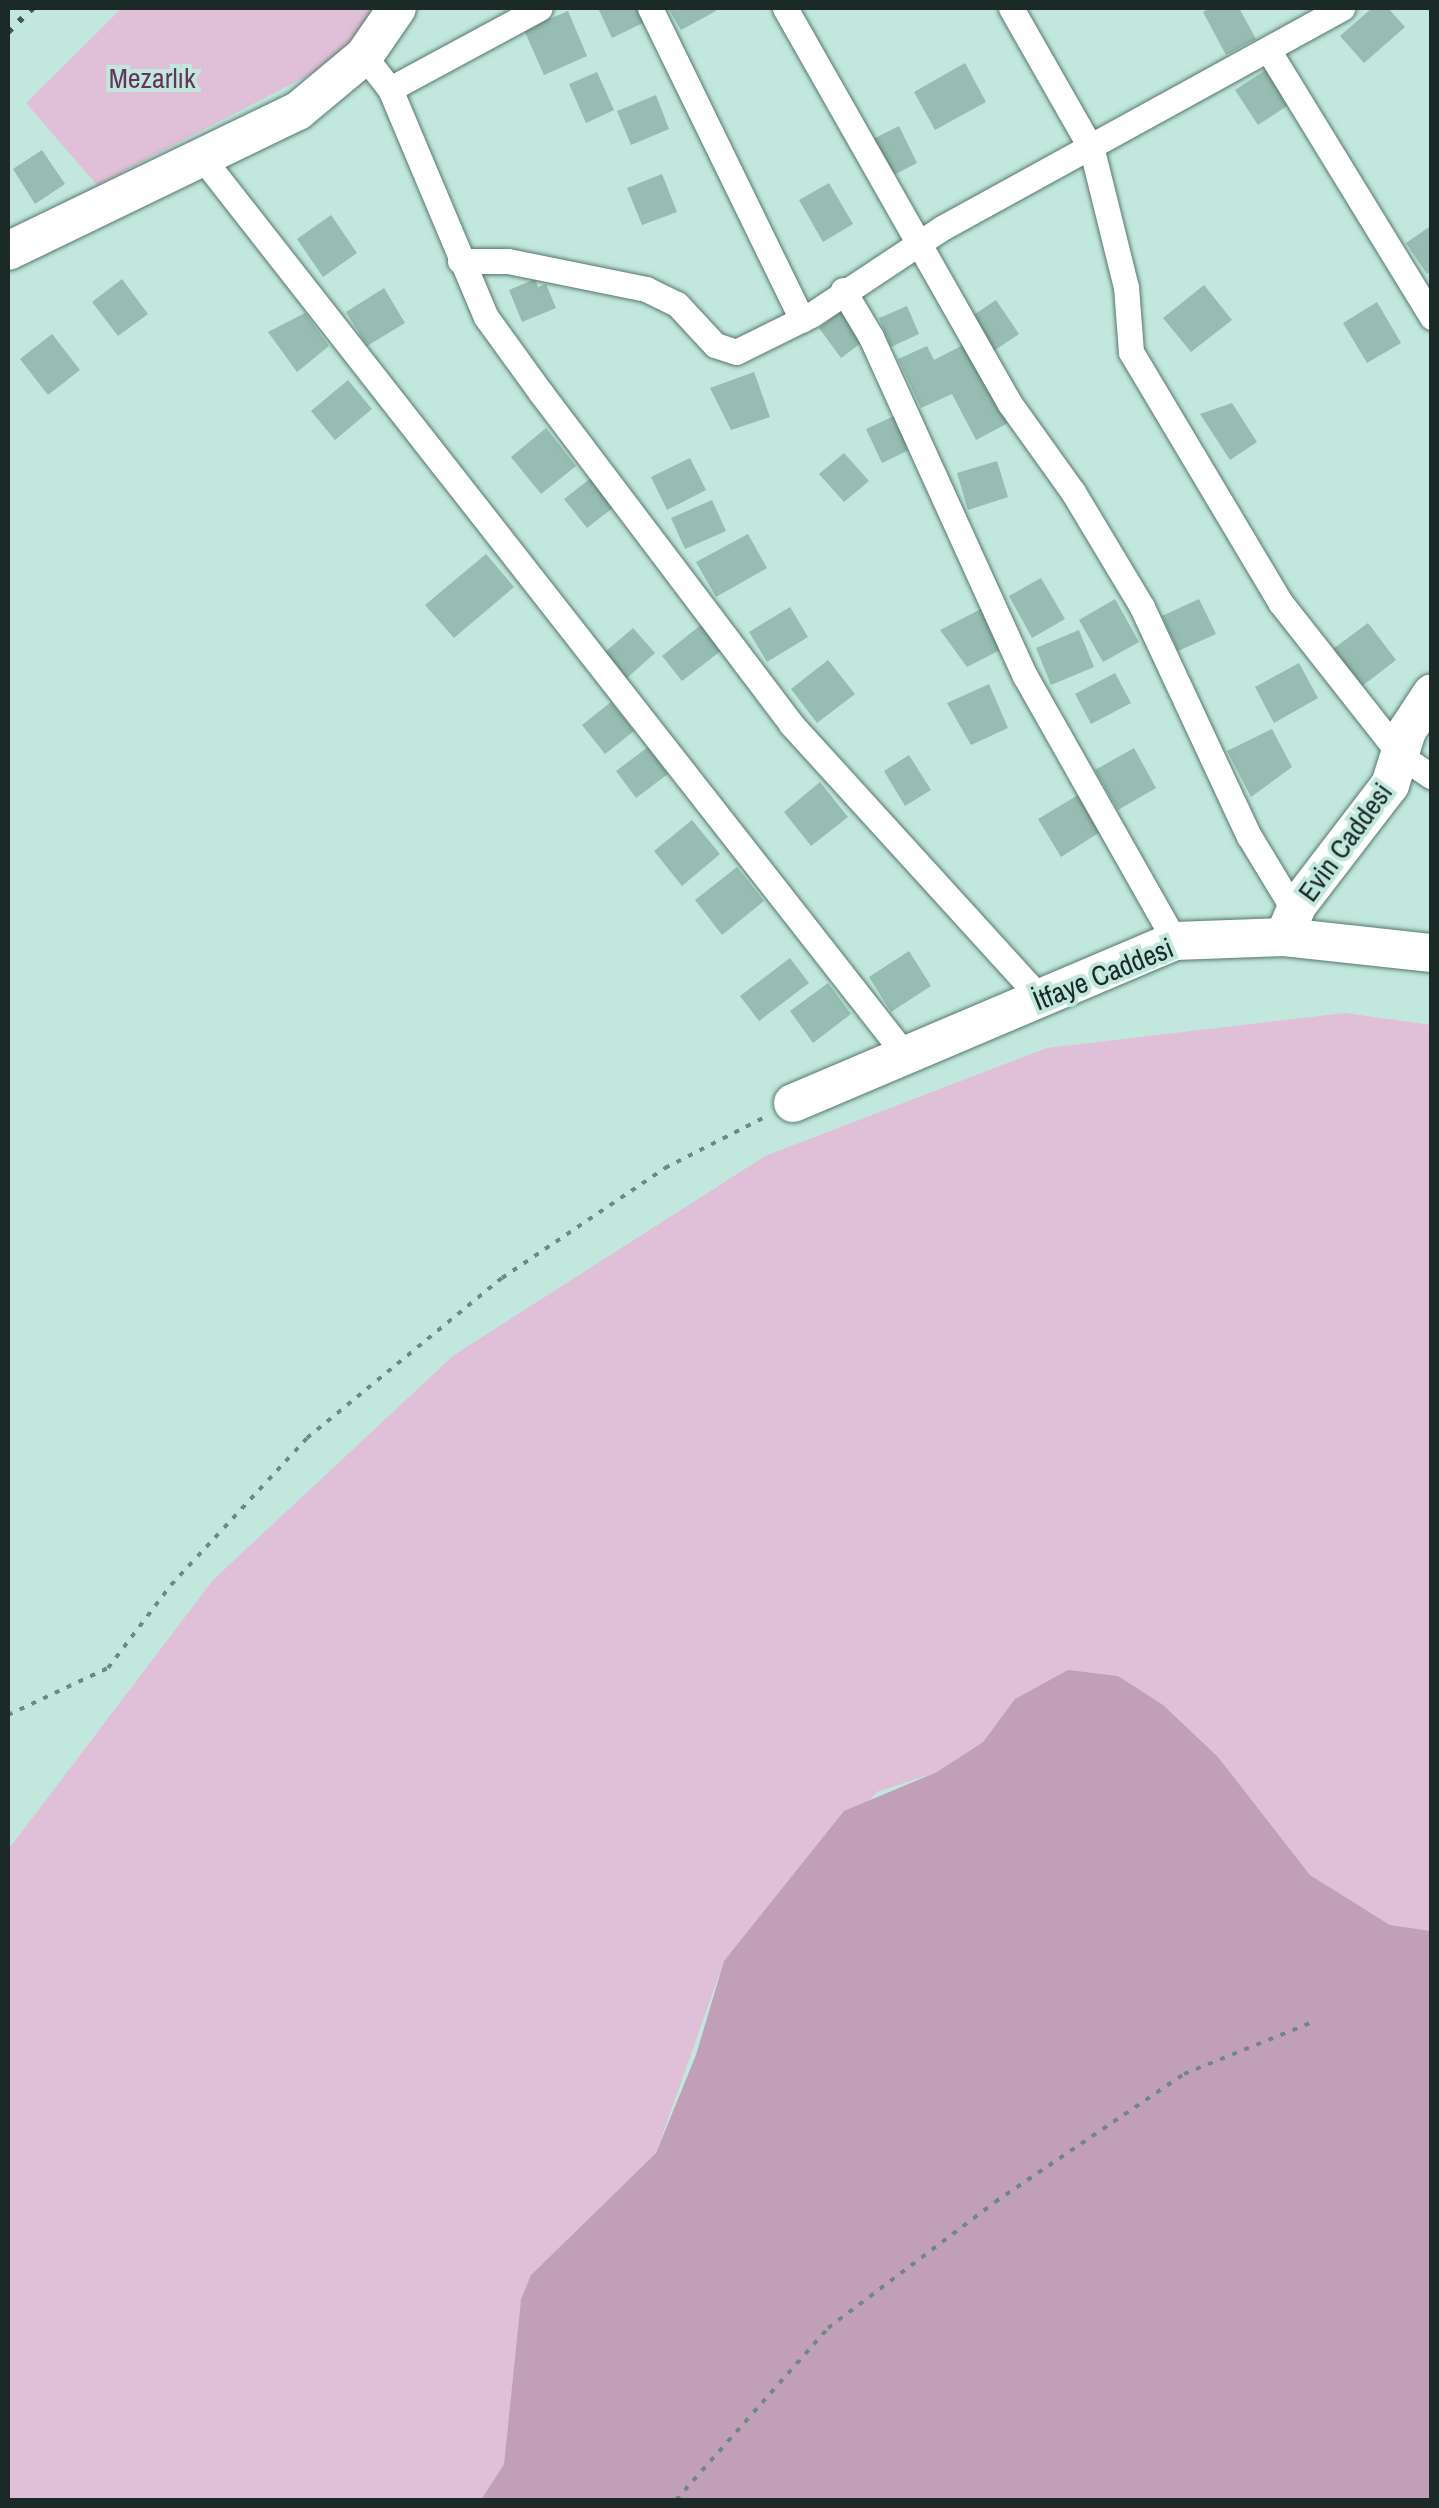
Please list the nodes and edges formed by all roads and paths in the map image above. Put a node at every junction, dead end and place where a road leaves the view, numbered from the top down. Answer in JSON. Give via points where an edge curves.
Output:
{"nodes":[{"id":1,"x":397,"y":8,"type":"edge"},
{"id":2,"x":540,"y":8,"type":"edge"},
{"id":3,"x":650,"y":8,"type":"edge"},
{"id":4,"x":785,"y":8,"type":"edge"},
{"id":5,"x":1011,"y":8,"type":"edge"},
{"id":6,"x":1343,"y":8,"type":"edge"},
{"id":7,"x":1270,"y":53,"type":"junction"},
{"id":8,"x":364,"y":56,"type":"junction"},
{"id":9,"x":390,"y":90,"type":"junction"},
{"id":10,"x":1092,"y":150,"type":"junction"},
{"id":11,"x":204,"y":160,"type":"junction"},
{"id":12,"x":922,"y":241,"type":"junction"},
{"id":13,"x":8,"y":251,"type":"edge"},
{"id":14,"x":460,"y":262,"type":"junction"},
{"id":15,"x":843,"y":290,"type":"junction"},
{"id":16,"x":1432,"y":317,"type":"edge"},
{"id":17,"x":802,"y":320,"type":"junction"},
{"id":18,"x":1432,"y":693,"type":"edge"},
{"id":19,"x":1416,"y":766,"type":"edge"},
{"id":20,"x":1289,"y":924,"type":"junction"},
{"id":21,"x":1175,"y":941,"type":"junction"},
{"id":22,"x":1432,"y":953,"type":"edge"},
{"id":23,"x":1041,"y":999,"type":"junction"},
{"id":24,"x":903,"y":1052,"type":"junction"},
{"id":25,"x":793,"y":1103,"type":"joint"},
{"id":26,"x":8,"y":1716,"type":"edge"},
{"id":27,"x":1312,"y":2022,"type":"dead end"},
{"id":28,"x":676,"y":2500,"type":"edge"}],
"edges":[{"from":1,"to":8,"type":"street"},
{"from":2,"to":9,"type":"street"},
{"from":3,"to":17,"type":"street"},
{"from":4,"to":12,"type":"street","via":[[906,229]]},
{"from":5,"to":10,"type":"street"},
{"from":6,"to":7,"type":"street"},
{"from":7,"to":10,"type":"street"},
{"from":7,"to":16,"type":"street"},
{"from":8,"to":9,"type":"street"},
{"from":8,"to":11,"type":"street","via":[[298,111]]},
{"from":9,"to":14,"type":"street"},
{"from":10,"to":12,"type":"street"},
{"from":10,"to":19,"type":"street","via":[[1126,287],[1131,352],[1280,602]]},
{"from":11,"to":13,"type":"street"},
{"from":11,"to":24,"type":"street"},
{"from":12,"to":15,"type":"street"},
{"from":12,"to":20,"type":"street","via":[[1010,404],[1142,607]]},
{"from":14,"to":17,"type":"street","via":[[508,261],[646,289],[677,304],[715,345],[736,352]]},
{"from":14,"to":23,"type":"street","via":[[508,348],[790,724]]},
{"from":15,"to":17,"type":"street"},
{"from":15,"to":21,"type":"street","via":[[871,337],[1026,676]]},
{"from":18,"to":19,"type":"street","name":"Evin Caddesi","via":[[1407,731]]},
{"from":19,"to":20,"type":"street","name":"Evin Caddesi","via":[[1390,785]]},
{"from":20,"to":21,"type":"street","name":"İtfaye Caddesi"},
{"from":20,"to":22,"type":"street","name":"İtfaye Caddesi"},
{"from":21,"to":23,"type":"street","name":"İtfaye Caddesi"},
{"from":23,"to":24,"type":"street","name":"İtfaye Caddesi"},
{"from":24,"to":25,"type":"street","name":"İtfaye Caddesi"},
{"from":25,"to":26,"type":"path","via":[[665,1168],[502,1278],[308,1438],[171,1585],[108,1668]]},
{"from":27,"to":28,"type":"path","via":[[1184,2074],[828,2328]]}]}
